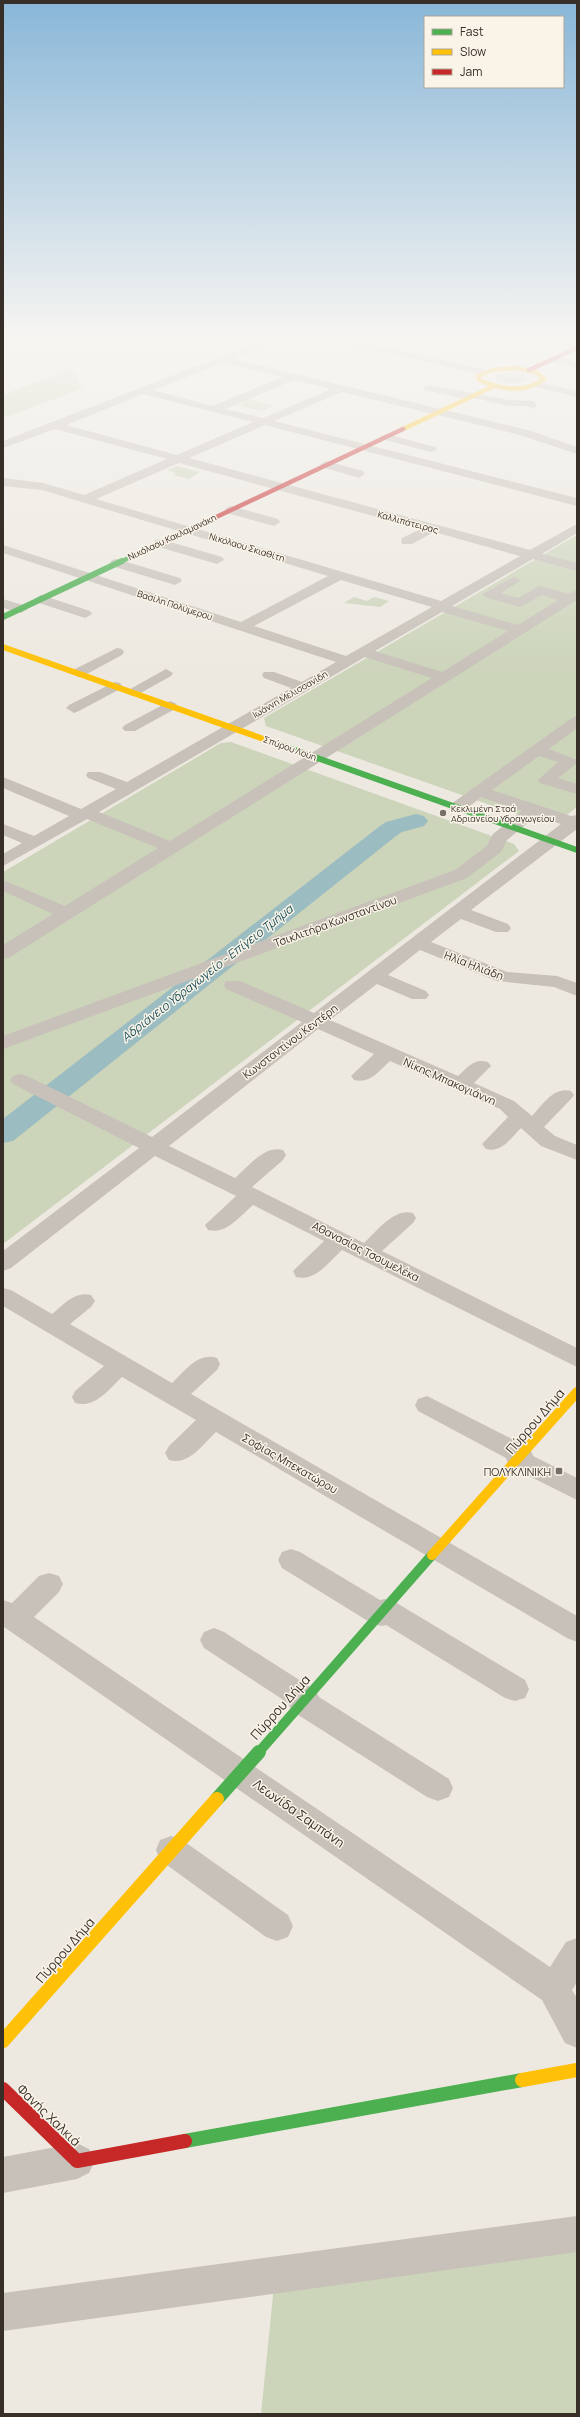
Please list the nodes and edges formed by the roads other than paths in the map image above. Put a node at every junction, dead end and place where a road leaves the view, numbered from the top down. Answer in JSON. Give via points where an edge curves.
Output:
{"nodes":[{"id":1,"x":141,"y":449,"type":"edge"},
{"id":2,"x":150,"y":449,"type":"edge"},
{"id":3,"x":201,"y":449,"type":"edge"},
{"id":4,"x":360,"y":449,"type":"edge"},
{"id":5,"x":370,"y":449,"type":"edge"},
{"id":6,"x":123,"y":458,"type":"dead end"},
{"id":7,"x":177,"y":459,"type":"junction"},
{"id":8,"x":326,"y":465,"type":"junction"},
{"id":9,"x":484,"y":466,"type":"dead end"},
{"id":10,"x":359,"y":474,"type":"dead end"},
{"id":11,"x":470,"y":478,"type":"junction"},
{"id":12,"x":525,"y":480,"type":"dead end"},
{"id":13,"x":70,"y":481,"type":"dead end"},
{"id":14,"x":3,"y":482,"type":"edge"},
{"id":15,"x":514,"y":486,"type":"junction"},
{"id":16,"x":278,"y":487,"type":"junction"},
{"id":17,"x":51,"y":489,"type":"junction"},
{"id":18,"x":551,"y":496,"type":"junction"},
{"id":19,"x":79,"y":497,"type":"junction"},
{"id":20,"x":577,"y":502,"type":"edge"},
{"id":21,"x":54,"y":504,"type":"dead end"},
{"id":22,"x":536,"y":504,"type":"dead end"},
{"id":23,"x":416,"y":508,"type":"dead end"},
{"id":24,"x":120,"y":510,"type":"junction"},
{"id":25,"x":230,"y":510,"type":"junction"},
{"id":26,"x":381,"y":514,"type":"junction"},
{"id":27,"x":101,"y":518,"type":"dead end"},
{"id":28,"x":397,"y":519,"type":"junction"},
{"id":29,"x":274,"y":522,"type":"dead end"},
{"id":30,"x":363,"y":524,"type":"dead end"},
{"id":31,"x":484,"y":527,"type":"dead end"},
{"id":32,"x":432,"y":528,"type":"junction"},
{"id":33,"x":577,"y":528,"type":"edge"},
{"id":34,"x":188,"y":530,"type":"junction"},
{"id":35,"x":467,"y":537,"type":"junction"},
{"id":36,"x":407,"y":541,"type":"dead end"},
{"id":37,"x":160,"y":543,"type":"junction"},
{"id":38,"x":577,"y":543,"type":"edge"},
{"id":39,"x":3,"y":549,"type":"edge"},
{"id":40,"x":46,"y":549,"type":"dead end"},
{"id":41,"x":308,"y":552,"type":"dead end"},
{"id":42,"x":28,"y":557,"type":"junction"},
{"id":43,"x":218,"y":560,"type":"dead end"},
{"id":44,"x":549,"y":560,"type":"junction"},
{"id":45,"x":293,"y":561,"type":"junction"},
{"id":46,"x":534,"y":561,"type":"junction"},
{"id":47,"x":117,"y":563,"type":"junction"},
{"id":48,"x":577,"y":567,"type":"edge"},
{"id":49,"x":360,"y":568,"type":"dead end"},
{"id":50,"x":466,"y":574,"type":"dead end"},
{"id":51,"x":342,"y":575,"type":"junction"},
{"id":52,"x":523,"y":575,"type":"dead end"},
{"id":53,"x":88,"y":576,"type":"junction"},
{"id":54,"x":487,"y":580,"type":"junction"},
{"id":55,"x":175,"y":581,"type":"dead end"},
{"id":56,"x":279,"y":596,"type":"dead end"},
{"id":57,"x":573,"y":596,"type":"edge"},
{"id":58,"x":41,"y":599,"type":"junction"},
{"id":59,"x":292,"y":600,"type":"junction"},
{"id":60,"x":3,"y":603,"type":"edge"},
{"id":61,"x":442,"y":606,"type":"junction"},
{"id":62,"x":21,"y":609,"type":"junction"},
{"id":63,"x":194,"y":611,"type":"junction"},
{"id":64,"x":85,"y":614,"type":"dead end"},
{"id":65,"x":3,"y":618,"type":"edge"},
{"id":66,"x":176,"y":620,"type":"dead end"},
{"id":67,"x":12,"y":624,"type":"dead end"},
{"id":68,"x":245,"y":628,"type":"junction"},
{"id":69,"x":519,"y":630,"type":"junction"},
{"id":70,"x":230,"y":638,"type":"dead end"},
{"id":71,"x":3,"y":647,"type":"edge"},
{"id":72,"x":117,"y":652,"type":"dead end"},
{"id":73,"x":363,"y":652,"type":"junction"},
{"id":74,"x":347,"y":661,"type":"junction"},
{"id":75,"x":78,"y":673,"type":"junction"},
{"id":76,"x":166,"y":673,"type":"dead end"},
{"id":77,"x":268,"y":675,"type":"dead end"},
{"id":78,"x":443,"y":677,"type":"junction"},
{"id":79,"x":115,"y":686,"type":"junction"},
{"id":80,"x":303,"y":687,"type":"junction"},
{"id":81,"x":132,"y":692,"type":"junction"},
{"id":82,"x":170,"y":706,"type":"junction"},
{"id":83,"x":74,"y":708,"type":"dead end"},
{"id":84,"x":574,"y":727,"type":"edge"},
{"id":85,"x":130,"y":728,"type":"dead end"},
{"id":86,"x":232,"y":728,"type":"junction"},
{"id":87,"x":537,"y":750,"type":"junction"},
{"id":88,"x":316,"y":758,"type":"junction"},
{"id":89,"x":94,"y":775,"type":"dead end"},
{"id":90,"x":3,"y":782,"type":"edge"},
{"id":91,"x":128,"y":788,"type":"junction"},
{"id":92,"x":577,"y":789,"type":"edge"},
{"id":93,"x":479,"y":791,"type":"junction"},
{"id":94,"x":457,"y":807,"type":"junction"},
{"id":95,"x":534,"y":810,"type":"junction"},
{"id":96,"x":84,"y":814,"type":"junction"},
{"id":97,"x":576,"y":822,"type":"edge"},
{"id":98,"x":513,"y":827,"type":"junction"},
{"id":99,"x":3,"y":829,"type":"edge"},
{"id":100,"x":551,"y":840,"type":"junction"},
{"id":101,"x":35,"y":842,"type":"junction"},
{"id":102,"x":172,"y":848,"type":"junction"},
{"id":103,"x":577,"y":850,"type":"edge"},
{"id":104,"x":3,"y":861,"type":"edge"},
{"id":105,"x":3,"y":885,"type":"edge"},
{"id":106,"x":459,"y":912,"type":"junction"},
{"id":107,"x":66,"y":913,"type":"junction"},
{"id":108,"x":502,"y":928,"type":"dead end"},
{"id":109,"x":418,"y":943,"type":"junction"},
{"id":110,"x":3,"y":953,"type":"edge"},
{"id":111,"x":374,"y":976,"type":"junction"},
{"id":112,"x":233,"y":985,"type":"dead end"},
{"id":113,"x":577,"y":990,"type":"edge"},
{"id":114,"x":419,"y":995,"type":"dead end"},
{"id":115,"x":315,"y":1022,"type":"junction"},
{"id":116,"x":3,"y":1043,"type":"edge"},
{"id":117,"x":387,"y":1053,"type":"junction"},
{"id":118,"x":481,"y":1066,"type":"dead end"},
{"id":119,"x":361,"y":1076,"type":"dead end"},
{"id":120,"x":20,"y":1080,"type":"dead end"},
{"id":121,"x":460,"y":1085,"type":"junction"},
{"id":122,"x":564,"y":1095,"type":"dead end"},
{"id":123,"x":526,"y":1122,"type":"junction"},
{"id":124,"x":493,"y":1144,"type":"dead end"},
{"id":125,"x":154,"y":1145,"type":"junction"},
{"id":126,"x":577,"y":1153,"type":"edge"},
{"id":127,"x":275,"y":1155,"type":"dead end"},
{"id":128,"x":245,"y":1191,"type":"junction"},
{"id":129,"x":405,"y":1218,"type":"dead end"},
{"id":130,"x":216,"y":1225,"type":"dead end"},
{"id":131,"x":340,"y":1238,"type":"junction"},
{"id":132,"x":368,"y":1252,"type":"junction"},
{"id":133,"x":3,"y":1263,"type":"edge"},
{"id":134,"x":304,"y":1271,"type":"dead end"},
{"id":135,"x":3,"y":1296,"type":"edge"},
{"id":136,"x":83,"y":1301,"type":"dead end"},
{"id":137,"x":54,"y":1325,"type":"junction"},
{"id":138,"x":577,"y":1358,"type":"edge"},
{"id":139,"x":121,"y":1364,"type":"junction"},
{"id":140,"x":208,"y":1364,"type":"dead end"},
{"id":141,"x":577,"y":1392,"type":"edge"},
{"id":142,"x":174,"y":1395,"type":"junction"},
{"id":143,"x":84,"y":1397,"type":"dead end"},
{"id":144,"x":427,"y":1405,"type":"dead end"},
{"id":145,"x":214,"y":1418,"type":"junction"},
{"id":146,"x":178,"y":1453,"type":"dead end"},
{"id":147,"x":520,"y":1457,"type":"junction"},
{"id":148,"x":577,"y":1490,"type":"edge"},
{"id":149,"x":439,"y":1549,"type":"junction"},
{"id":150,"x":291,"y":1560,"type":"dead end"},
{"id":151,"x":49,"y":1584,"type":"dead end"},
{"id":152,"x":383,"y":1612,"type":"junction"},
{"id":153,"x":8,"y":1615,"type":"edge"},
{"id":154,"x":577,"y":1630,"type":"edge"},
{"id":155,"x":214,"y":1640,"type":"dead end"},
{"id":156,"x":516,"y":1689,"type":"dead end"},
{"id":157,"x":304,"y":1700,"type":"junction"},
{"id":158,"x":240,"y":1772,"type":"junction"},
{"id":159,"x":438,"y":1788,"type":"dead end"},
{"id":160,"x":170,"y":1850,"type":"junction"},
{"id":161,"x":277,"y":1926,"type":"dead end"},
{"id":162,"x":577,"y":1953,"type":"edge"},
{"id":163,"x":554,"y":1989,"type":"junction"},
{"id":164,"x":577,"y":2031,"type":"edge"},
{"id":165,"x":3,"y":2041,"type":"edge"},
{"id":166,"x":577,"y":2070,"type":"edge"},
{"id":167,"x":3,"y":2089,"type":"edge"},
{"id":168,"x":77,"y":2161,"type":"junction"},
{"id":169,"x":3,"y":2175,"type":"edge"},
{"id":170,"x":577,"y":2234,"type":"edge"},
{"id":171,"x":3,"y":2312,"type":"edge"}],
"edges":[{"from":1,"to":6,"type":"street"},
{"from":2,"to":7,"type":"street","name":"Καλλιπάτειρας"},
{"from":3,"to":7,"type":"street"},
{"from":4,"to":8,"type":"street","name":"Νικόλαου Κακλαμανάκη"},
{"from":5,"to":11,"type":"street"},
{"from":7,"to":16,"type":"street","name":"Καλλιπάτειρας"},
{"from":7,"to":19,"type":"street"},
{"from":8,"to":10,"type":"street"},
{"from":8,"to":16,"type":"street","name":"Νικόλαου Κακλαμανάκη"},
{"from":9,"to":11,"type":"street"},
{"from":11,"to":15,"type":"street"},
{"from":12,"to":15,"type":"street"},
{"from":13,"to":17,"type":"street"},
{"from":14,"to":17,"type":"street","name":"Νικόλαου Σκιαθίτη"},
{"from":15,"to":18,"type":"street"},
{"from":16,"to":25,"type":"street","name":"Νικόλαου Κακλαμανάκη"},
{"from":16,"to":26,"type":"street","name":"Καλλιπάτειρας"},
{"from":17,"to":19,"type":"street","name":"Νικόλαου Σκιαθίτη"},
{"from":18,"to":20,"type":"street"},
{"from":18,"to":22,"type":"street"},
{"from":19,"to":21,"type":"street"},
{"from":19,"to":24,"type":"street","name":"Νικόλαου Σκιαθίτη"},
{"from":23,"to":28,"type":"street"},
{"from":24,"to":27,"type":"street"},
{"from":24,"to":34,"type":"street","name":"Νικόλαου Σκιαθίτη"},
{"from":25,"to":29,"type":"street"},
{"from":25,"to":34,"type":"street","name":"Νικόλαου Κακλαμανάκη"},
{"from":26,"to":28,"type":"street","name":"Καλλιπάτειρας"},
{"from":26,"to":30,"type":"street"},
{"from":28,"to":32,"type":"street","name":"Καλλιπάτειρας"},
{"from":31,"to":35,"type":"street"},
{"from":32,"to":35,"type":"street","name":"Καλλιπάτειρας"},
{"from":32,"to":36,"type":"street"},
{"from":33,"to":46,"type":"street","name":"Ιωάννη Μελισσανίδη"},
{"from":34,"to":37,"type":"street","name":"Νικόλαου Κακλαμανάκη"},
{"from":34,"to":45,"type":"street","name":"Νικόλαου Σκιαθίτη"},
{"from":35,"to":46,"type":"street","name":"Καλλιπάτειρας"},
{"from":37,"to":43,"type":"street"},
{"from":37,"to":47,"type":"street","name":"Νικόλαου Κακλαμανάκη"},
{"from":38,"to":44,"type":"street"},
{"from":39,"to":42,"type":"street","name":"Βασίλη Πολύμερου"},
{"from":40,"to":42,"type":"street"},
{"from":41,"to":45,"type":"street"},
{"from":42,"to":53,"type":"street","name":"Βασίλη Πολύμερου"},
{"from":44,"to":46,"type":"street"},
{"from":44,"to":48,"type":"street"},
{"from":45,"to":51,"type":"street","name":"Νικόλαου Σκιαθίτη"},
{"from":46,"to":54,"type":"street","name":"Ιωάννη Μελισσανίδη"},
{"from":47,"to":53,"type":"street","name":"Νικόλαου Κακλαμανάκη"},
{"from":47,"to":55,"type":"street"},
{"from":49,"to":51,"type":"street"},
{"from":50,"to":54,"type":"street"},
{"from":51,"to":59,"type":"street"},
{"from":51,"to":61,"type":"street","name":"Νικόλαου Σκιαθίτη"},
{"from":52,"to":57,"type":"street","via":[[490,594],[520,603],[540,590]]},
{"from":53,"to":58,"type":"street","name":"Νικόλαου Κακλαμανάκη"},
{"from":53,"to":63,"type":"street","name":"Βασίλη Πολύμερου"},
{"from":54,"to":61,"type":"street","name":"Ιωάννη Μελισσανίδη"},
{"from":56,"to":59,"type":"street"},
{"from":57,"to":69,"type":"street"},
{"from":58,"to":62,"type":"street","name":"Νικόλαου Κακλαμανάκη"},
{"from":58,"to":64,"type":"street"},
{"from":59,"to":68,"type":"street"},
{"from":60,"to":62,"type":"street"},
{"from":61,"to":69,"type":"street","name":"Νικόλαου Σκιαθίτη"},
{"from":61,"to":73,"type":"street","name":"Ιωάννη Μελισσανίδη"},
{"from":62,"to":65,"type":"street","name":"Νικόλαου Κακλαμανάκη"},
{"from":63,"to":66,"type":"street"},
{"from":63,"to":68,"type":"street","name":"Βασίλη Πολύμερου"},
{"from":65,"to":67,"type":"street"},
{"from":68,"to":70,"type":"street"},
{"from":68,"to":74,"type":"street","name":"Βασίλη Πολύμερου"},
{"from":69,"to":78,"type":"street"},
{"from":71,"to":75,"type":"street","name":"Σπύρου Λούη"},
{"from":72,"to":75,"type":"street"},
{"from":73,"to":74,"type":"street","name":"Ιωάννη Μελισσανίδη"},
{"from":73,"to":78,"type":"street"},
{"from":74,"to":80,"type":"street","name":"Ιωάννη Μελισσανίδη"},
{"from":75,"to":79,"type":"street","name":"Σπύρου Λούη"},
{"from":76,"to":81,"type":"street"},
{"from":77,"to":80,"type":"street"},
{"from":78,"to":88,"type":"street"},
{"from":79,"to":81,"type":"street","name":"Σπύρου Λούη"},
{"from":79,"to":83,"type":"street"},
{"from":80,"to":86,"type":"street","name":"Ιωάννη Μελισσανίδη"},
{"from":81,"to":82,"type":"street","name":"Σπύρου Λούη"},
{"from":82,"to":85,"type":"street"},
{"from":82,"to":86,"type":"street","name":"Σπύρου Λούη"},
{"from":84,"to":87,"type":"street"},
{"from":86,"to":88,"type":"street","name":"Σπύρου Λούη"},
{"from":86,"to":91,"type":"street","name":"Ιωάννη Μελισσανίδη"},
{"from":87,"to":92,"type":"street","via":[[570,761],[546,780]]},
{"from":87,"to":93,"type":"street"},
{"from":88,"to":94,"type":"street","name":"Σπύρου Λούη"},
{"from":88,"to":102,"type":"street"},
{"from":89,"to":91,"type":"street"},
{"from":90,"to":96,"type":"street"},
{"from":91,"to":96,"type":"street","name":"Ιωάννη Μελισσανίδη"},
{"from":93,"to":94,"type":"street"},
{"from":93,"to":95,"type":"street"},
{"from":94,"to":98,"type":"street","name":"Σπύρου Λούη"},
{"from":95,"to":97,"type":"street"},
{"from":95,"to":98,"type":"street","name":"Τσικλιτήρα Κωνσταντίνου"},
{"from":96,"to":101,"type":"street","name":"Ιωάννη Μελισσανίδη"},
{"from":96,"to":102,"type":"street"},
{"from":97,"to":100,"type":"street","name":"Κωνσταντίνου Κεντέρη"},
{"from":98,"to":100,"type":"street","name":"Σπύρου Λούη"},
{"from":98,"to":116,"type":"street","name":"Τσικλιτήρα Κωνσταντίνου","via":[[499,838],[495,848],[461,874]]},
{"from":99,"to":101,"type":"street"},
{"from":100,"to":103,"type":"street","name":"Σπύρου Λούη"},
{"from":100,"to":106,"type":"street","name":"Κωνσταντίνου Κεντέρη"},
{"from":101,"to":104,"type":"street","name":"Ιωάννη Μελισσανίδη"},
{"from":102,"to":107,"type":"street"},
{"from":105,"to":107,"type":"street"},
{"from":106,"to":108,"type":"street"},
{"from":106,"to":109,"type":"street","name":"Κωνσταντίνου Κεντέρη"},
{"from":107,"to":110,"type":"street"},
{"from":109,"to":111,"type":"street","name":"Κωνσταντίνου Κεντέρη"},
{"from":109,"to":113,"type":"street","name":"Ηλία Ηλιάδη","via":[[504,977],[557,982]]},
{"from":111,"to":114,"type":"street"},
{"from":111,"to":115,"type":"street","name":"Κωνσταντίνου Κεντέρη"},
{"from":112,"to":115,"type":"street","name":"Νίκης Μπακογιάννη"},
{"from":115,"to":117,"type":"street","name":"Νίκης Μπακογιάννη"},
{"from":115,"to":125,"type":"street","name":"Κωνσταντίνου Κεντέρη"},
{"from":117,"to":119,"type":"street"},
{"from":117,"to":121,"type":"street","name":"Νίκης Μπακογιάννη"},
{"from":118,"to":121,"type":"street"},
{"from":120,"to":125,"type":"street","name":"Αθανασίας Τσουμελέκα"},
{"from":121,"to":123,"type":"street","name":"Νίκης Μπακογιάννη","via":[[507,1105]]},
{"from":122,"to":123,"type":"street"},
{"from":123,"to":124,"type":"street"},
{"from":123,"to":126,"type":"street","name":"Νίκης Μπακογιάννη","via":[[548,1141]]},
{"from":125,"to":128,"type":"street","name":"Αθανασίας Τσουμελέκα"},
{"from":125,"to":133,"type":"street","name":"Κωνσταντίνου Κεντέρη"},
{"from":127,"to":128,"type":"street"},
{"from":128,"to":130,"type":"street"},
{"from":128,"to":131,"type":"street","name":"Αθανασίας Τσουμελέκα"},
{"from":129,"to":132,"type":"street"},
{"from":131,"to":132,"type":"street","name":"Αθανασίας Τσουμελέκα"},
{"from":131,"to":134,"type":"street"},
{"from":132,"to":138,"type":"street","name":"Αθανασίας Τσουμελέκα"},
{"from":135,"to":137,"type":"street","name":"Σοφίας Μπεκατώρου"},
{"from":136,"to":137,"type":"street"},
{"from":137,"to":139,"type":"street","name":"Σοφίας Μπεκατώρου"},
{"from":139,"to":142,"type":"street","name":"Σοφίας Μπεκατώρου"},
{"from":139,"to":143,"type":"street"},
{"from":140,"to":142,"type":"street"},
{"from":141,"to":147,"type":"street","name":"Πύρρου Δήμα"},
{"from":142,"to":145,"type":"street","name":"Σοφίας Μπεκατώρου"},
{"from":144,"to":147,"type":"street"},
{"from":145,"to":146,"type":"street"},
{"from":145,"to":149,"type":"street","name":"Σοφίας Μπεκατώρου"},
{"from":147,"to":148,"type":"street"},
{"from":147,"to":149,"type":"street","name":"Πύρρου Δήμα"},
{"from":149,"to":152,"type":"street","name":"Πύρρου Δήμα"},
{"from":149,"to":154,"type":"street","name":"Σοφίας Μπεκατώρου"},
{"from":150,"to":152,"type":"street"},
{"from":151,"to":153,"type":"street"},
{"from":152,"to":156,"type":"street"},
{"from":152,"to":157,"type":"street","name":"Πύρρου Δήμα"},
{"from":153,"to":158,"type":"street","name":"Λεωνίδα Σαμπάνη"},
{"from":155,"to":157,"type":"street"},
{"from":157,"to":158,"type":"street","name":"Πύρρου Δήμα"},
{"from":157,"to":159,"type":"street"},
{"from":158,"to":160,"type":"street","name":"Πύρρου Δήμα"},
{"from":158,"to":163,"type":"street","name":"Λεωνίδα Σαμπάνη"},
{"from":160,"to":161,"type":"street"},
{"from":160,"to":165,"type":"street","name":"Πύρρου Δήμα"},
{"from":162,"to":163,"type":"street"},
{"from":163,"to":164,"type":"street","name":"Λεωνίδα Σαμπάνη"},
{"from":166,"to":168,"type":"street"},
{"from":167,"to":168,"type":"street","name":"Φανής Χαλκιά"},
{"from":168,"to":169,"type":"street"},
{"from":170,"to":171,"type":"street"}]}
